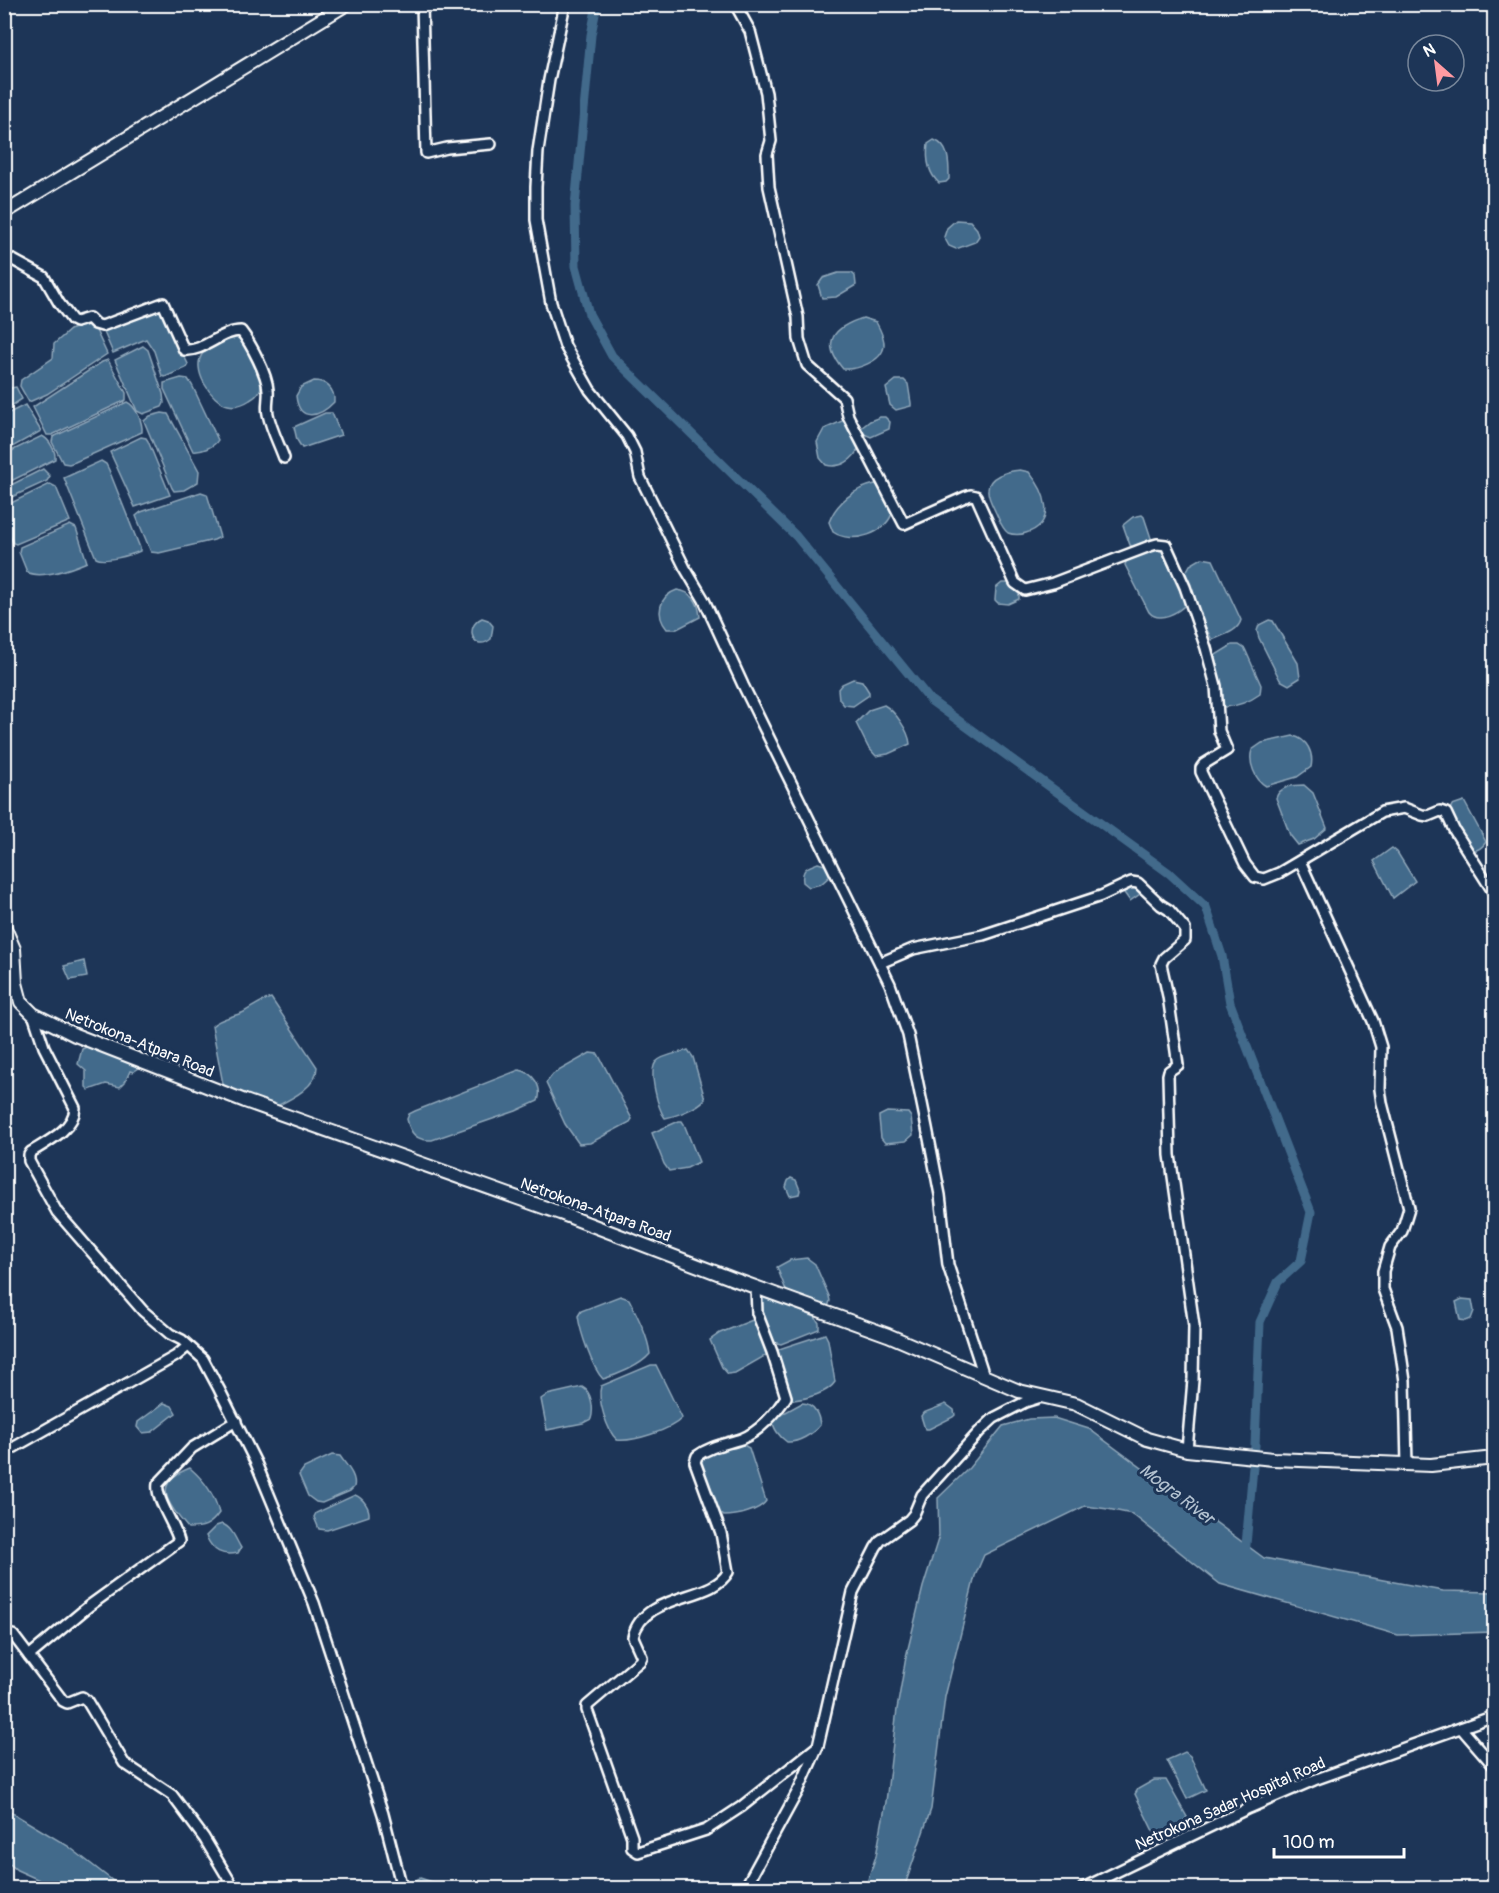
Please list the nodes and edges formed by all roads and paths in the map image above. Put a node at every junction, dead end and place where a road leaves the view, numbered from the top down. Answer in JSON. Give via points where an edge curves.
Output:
{"nodes":[{"id":1,"x":348,"y":4,"type":"edge"},
{"id":2,"x":422,"y":4,"type":"edge"},
{"id":3,"x":565,"y":4,"type":"edge"},
{"id":4,"x":735,"y":4,"type":"edge"},
{"id":5,"x":491,"y":144,"type":"dead end"},
{"id":6,"x":4,"y":213,"type":"edge"},
{"id":7,"x":4,"y":255,"type":"edge"},
{"id":8,"x":284,"y":458,"type":"dead end"},
{"id":9,"x":1300,"y":861,"type":"junction"},
{"id":10,"x":1494,"y":893,"type":"edge"},
{"id":11,"x":4,"y":926,"type":"edge"},
{"id":12,"x":880,"y":963,"type":"junction"},
{"id":13,"x":33,"y":1014,"type":"junction"},
{"id":14,"x":756,"y":1287,"type":"junction"},
{"id":15,"x":188,"y":1346,"type":"junction"},
{"id":16,"x":984,"y":1376,"type":"junction"},
{"id":17,"x":1041,"y":1397,"type":"junction"},
{"id":18,"x":236,"y":1422,"type":"junction"},
{"id":19,"x":1187,"y":1450,"type":"junction"},
{"id":20,"x":4,"y":1453,"type":"edge"},
{"id":21,"x":1494,"y":1458,"type":"edge"},
{"id":22,"x":1407,"y":1465,"type":"junction"},
{"id":23,"x":4,"y":1635,"type":"edge"},
{"id":24,"x":29,"y":1656,"type":"junction"},
{"id":25,"x":1494,"y":1716,"type":"edge"},
{"id":26,"x":1461,"y":1728,"type":"junction"},
{"id":27,"x":818,"y":1746,"type":"junction"},
{"id":28,"x":1494,"y":1766,"type":"edge"},
{"id":29,"x":234,"y":1888,"type":"edge"},
{"id":30,"x":402,"y":1888,"type":"edge"},
{"id":31,"x":745,"y":1888,"type":"edge"},
{"id":32,"x":1083,"y":1888,"type":"edge"}],
"edges":[{"from":1,"to":6,"type":"street"},
{"from":2,"to":5,"type":"street","via":[[426,153]]},
{"from":3,"to":12,"type":"street","via":[[538,151],[536,220],[551,303],[565,346],[590,390],[627,436],[640,477]]},
{"from":4,"to":9,"type":"street","via":[[750,31],[766,93],[771,141],[767,154],[769,187],[804,357],[807,365],[844,398],[848,416],[902,522],[907,524],[965,497],[976,496],[1015,583],[1025,590],[1150,546],[1166,545],[1206,648],[1216,686],[1219,731],[1227,750],[1204,764],[1201,772],[1255,877],[1264,879]]},
{"from":7,"to":8,"type":"street","via":[[44,277],[76,322],[89,318],[102,326],[163,303],[184,350],[241,331],[265,377],[269,420]]},
{"from":9,"to":10,"type":"street","via":[[1382,812],[1404,808],[1428,816],[1443,812]]},
{"from":9,"to":22,"type":"street","via":[[1373,1021],[1381,1047],[1382,1103],[1409,1208],[1383,1271],[1383,1289],[1397,1327],[1405,1381]]},
{"from":11,"to":13,"type":"street","name":"Netrokona-Atpara Road","via":[[14,949],[17,992],[24,1007]]},
{"from":12,"to":16,"type":"street","via":[[908,1035],[938,1184],[948,1265]]},
{"from":12,"to":19,"type":"street","via":[[913,949],[983,935],[1101,896],[1131,882],[1144,888],[1181,922],[1185,940],[1161,964],[1178,1061],[1168,1075],[1170,1155],[1194,1326]]},
{"from":13,"to":14,"type":"street","name":"Netrokona-Atpara Road","via":[[148,1065]]},
{"from":13,"to":15,"type":"street","via":[[44,1047],[75,1108],[74,1118],[31,1152],[29,1161],[57,1212],[143,1311]]},
{"from":14,"to":16,"type":"street","name":"Netrokona-Atpara Road","via":[[888,1335]]},
{"from":14,"to":27,"type":"street","via":[[757,1313],[786,1397],[749,1434],[706,1450],[695,1462],[720,1533],[728,1572],[722,1580],[698,1593],[661,1605],[638,1623],[633,1637],[642,1657],[640,1662],[587,1710],[632,1837],[632,1848],[638,1852],[706,1830]]},
{"from":15,"to":18,"type":"street","via":[[203,1359]]},
{"from":15,"to":20,"type":"street"},
{"from":16,"to":17,"type":"street","name":"Netrokona-Atpara Road"},
{"from":17,"to":19,"type":"street","name":"Netrokona-Atpara Road","via":[[1076,1404],[1147,1440]]},
{"from":17,"to":27,"type":"street","via":[[994,1418],[922,1495],[909,1520],[876,1547],[853,1592]]},
{"from":18,"to":24,"type":"street","via":[[192,1448],[158,1484],[158,1493],[179,1541],[89,1606]]},
{"from":18,"to":30,"type":"street","via":[[314,1603],[383,1814]]},
{"from":19,"to":22,"type":"street","name":"Netrokona-Atpara Road","via":[[1273,1459]]},
{"from":21,"to":22,"type":"street","name":"Netrokona-Atpara Road"},
{"from":23,"to":24,"type":"street","via":[[13,1635]]},
{"from":24,"to":29,"type":"street","via":[[63,1701],[82,1697],[87,1701],[129,1768],[172,1796],[204,1838]]},
{"from":25,"to":26,"type":"street","name":"Netrokona Sadar Hospital Road"},
{"from":26,"to":28,"type":"street"},
{"from":26,"to":32,"type":"street","name":"Netrokona Sadar Hospital Road","via":[[1314,1780]]},
{"from":27,"to":31,"type":"street"}]}
